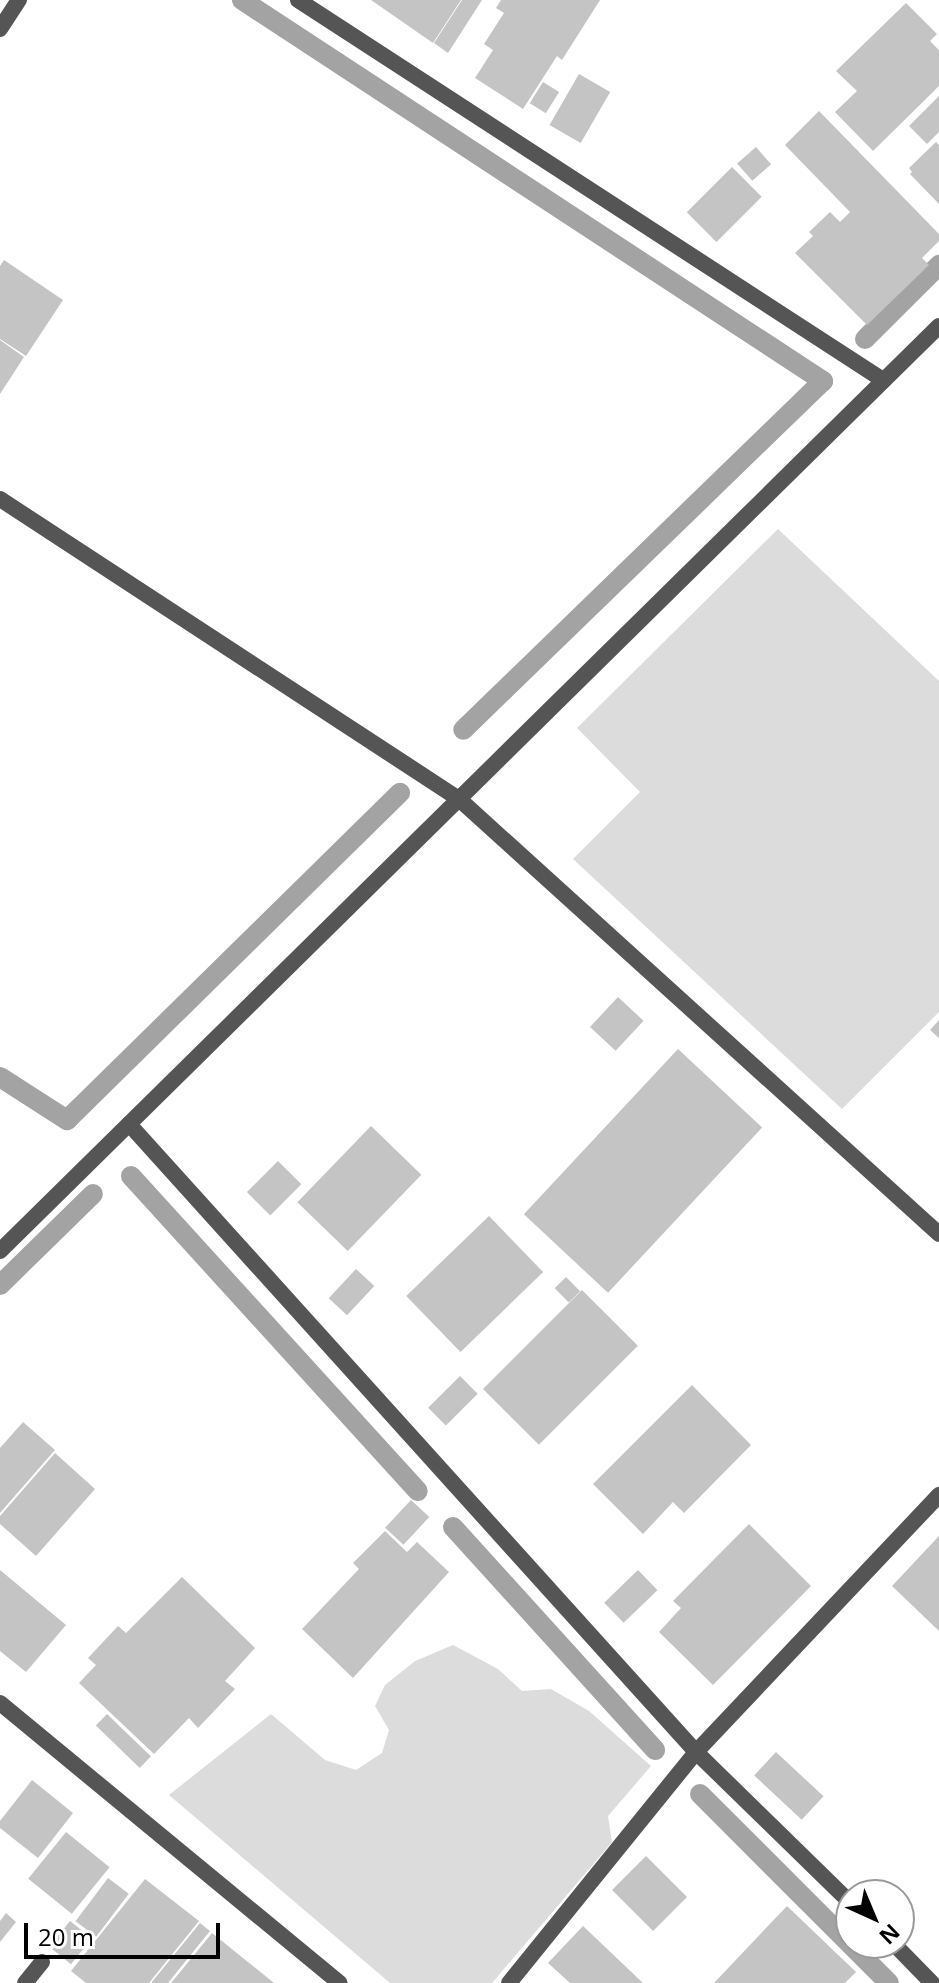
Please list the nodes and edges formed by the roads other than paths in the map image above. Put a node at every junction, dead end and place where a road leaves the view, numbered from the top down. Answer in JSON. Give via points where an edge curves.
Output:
{"nodes":[{"id":1,"x":19,"y":0,"type":"edge"},
{"id":2,"x":298,"y":0,"type":"edge"},
{"id":3,"x":330,"y":0,"type":"edge"},
{"id":4,"x":321,"y":15,"type":"junction"},
{"id":5,"x":0,"y":29,"type":"edge"},
{"id":6,"x":939,"y":326,"type":"edge"},
{"id":7,"x":883,"y":380,"type":"junction"},
{"id":8,"x":0,"y":499,"type":"edge"},
{"id":9,"x":459,"y":799,"type":"junction"},
{"id":10,"x":129,"y":1124,"type":"junction"},
{"id":11,"x":939,"y":1234,"type":"edge"},
{"id":12,"x":0,"y":1251,"type":"edge"},
{"id":13,"x":939,"y":1495,"type":"edge"},
{"id":14,"x":0,"y":1703,"type":"edge"},
{"id":15,"x":696,"y":1752,"type":"junction"},
{"id":16,"x":835,"y":1887,"type":"edge"},
{"id":17,"x":909,"y":1959,"type":"edge"},
{"id":18,"x":42,"y":1962,"type":"dead end"},
{"id":19,"x":25,"y":1983,"type":"edge"},
{"id":20,"x":340,"y":1983,"type":"edge"},
{"id":21,"x":509,"y":1983,"type":"edge"},
{"id":22,"x":932,"y":1983,"type":"edge"}],
"edges":[{"from":1,"to":5,"type":"street"},
{"from":2,"to":4,"type":"street"},
{"from":3,"to":4,"type":"street"},
{"from":4,"to":7,"type":"street"},
{"from":6,"to":7,"type":"street"},
{"from":7,"to":9,"type":"street"},
{"from":8,"to":9,"type":"street"},
{"from":9,"to":10,"type":"street"},
{"from":9,"to":11,"type":"street"},
{"from":10,"to":12,"type":"street"},
{"from":10,"to":15,"type":"street"},
{"from":13,"to":15,"type":"street"},
{"from":14,"to":20,"type":"street"},
{"from":15,"to":16,"type":"street"},
{"from":15,"to":21,"type":"street"},
{"from":17,"to":22,"type":"street"},
{"from":18,"to":19,"type":"street"}]}
